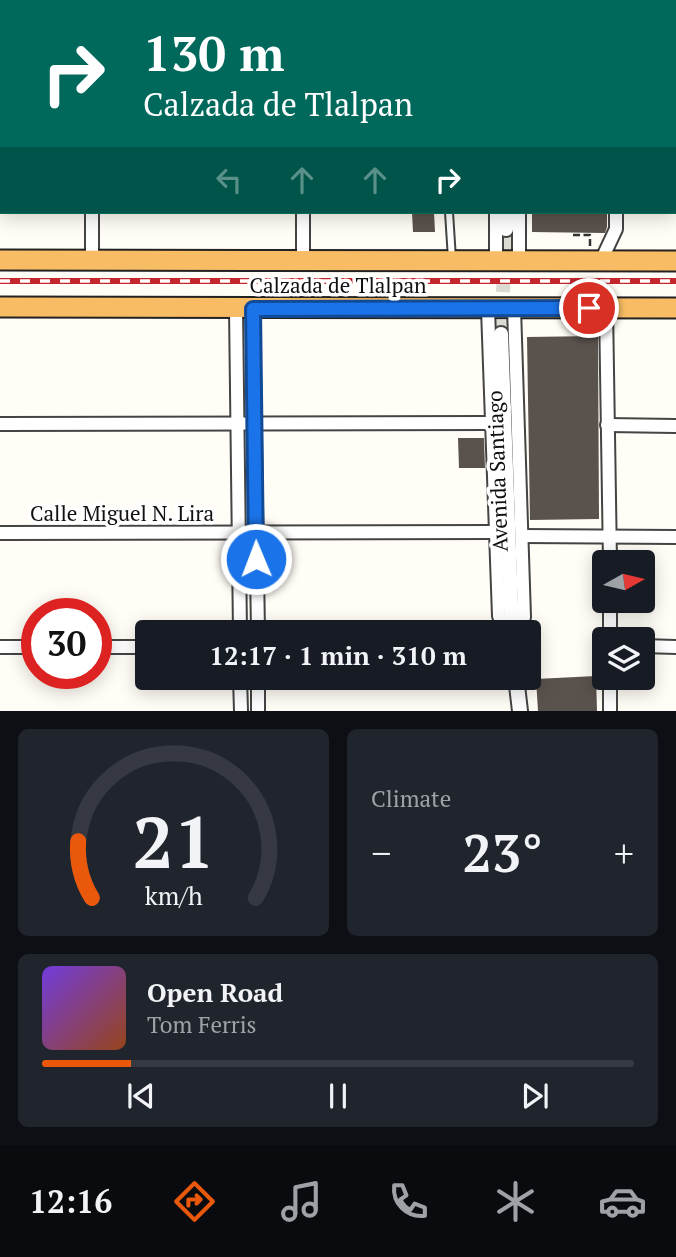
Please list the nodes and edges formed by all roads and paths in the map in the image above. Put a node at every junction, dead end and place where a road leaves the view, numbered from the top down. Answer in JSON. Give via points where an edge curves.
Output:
{"nodes":[{"id":1,"x":92,"y":214,"type":"edge"},
{"id":2,"x":303,"y":214,"type":"edge"},
{"id":3,"x":449,"y":214,"type":"edge"},
{"id":4,"x":496,"y":214,"type":"edge"},
{"id":5,"x":506,"y":214,"type":"edge"},
{"id":6,"x":519,"y":214,"type":"edge"},
{"id":7,"x":615,"y":214,"type":"edge"},
{"id":8,"x":506,"y":229,"type":"tunnel mouth"},
{"id":9,"x":573,"y":235,"type":"dead end"},
{"id":10,"x":0,"y":260,"type":"edge"},
{"id":11,"x":92,"y":260,"type":"junction"},
{"id":12,"x":303,"y":261,"type":"junction"},
{"id":13,"x":452,"y":261,"type":"junction"},
{"id":14,"x":496,"y":261,"type":"junction"},
{"id":15,"x":519,"y":261,"type":"junction"},
{"id":16,"x":596,"y":261,"type":"junction"},
{"id":17,"x":676,"y":261,"type":"edge"},
{"id":18,"x":0,"y":307,"type":"edge"},
{"id":19,"x":607,"y":307,"type":"junction"},
{"id":20,"x":514,"y":308,"type":"junction"},
{"id":21,"x":676,"y":308,"type":"edge"},
{"id":22,"x":244,"y":309,"type":"junction"},
{"id":23,"x":488,"y":309,"type":"junction"},
{"id":24,"x":501,"y":334,"type":"tunnel mouth"},
{"id":25,"x":491,"y":423,"type":"junction"},
{"id":26,"x":0,"y":424,"type":"edge"},
{"id":27,"x":237,"y":424,"type":"junction"},
{"id":28,"x":255,"y":424,"type":"junction"},
{"id":29,"x":607,"y":425,"type":"junction"},
{"id":30,"x":676,"y":426,"type":"edge"},
{"id":31,"x":496,"y":532,"type":"junction"},
{"id":32,"x":0,"y":533,"type":"edge"},
{"id":33,"x":240,"y":534,"type":"junction"},
{"id":34,"x":255,"y":534,"type":"junction"},
{"id":35,"x":522,"y":536,"type":"junction"},
{"id":36,"x":610,"y":537,"type":"junction"},
{"id":37,"x":676,"y":537,"type":"edge"},
{"id":38,"x":610,"y":550,"type":"edge"},
{"id":39,"x":240,"y":620,"type":"edge"},
{"id":40,"x":258,"y":620,"type":"edge"},
{"id":41,"x":501,"y":620,"type":"edge"},
{"id":42,"x":512,"y":620,"type":"edge"},
{"id":43,"x":523,"y":620,"type":"edge"},
{"id":44,"x":655,"y":646,"type":"edge"},
{"id":45,"x":0,"y":647,"type":"edge"},
{"id":46,"x":21,"y":647,"type":"edge"},
{"id":47,"x":112,"y":647,"type":"edge"},
{"id":48,"x":135,"y":647,"type":"edge"},
{"id":49,"x":676,"y":647,"type":"edge"},
{"id":50,"x":240,"y":690,"type":"edge"},
{"id":51,"x":258,"y":690,"type":"edge"},
{"id":52,"x":518,"y":690,"type":"edge"},
{"id":53,"x":610,"y":690,"type":"edge"},
{"id":54,"x":241,"y":711,"type":"edge"},
{"id":55,"x":258,"y":711,"type":"edge"},
{"id":56,"x":520,"y":711,"type":"edge"},
{"id":57,"x":610,"y":711,"type":"edge"}],
"edges":[{"from":1,"to":11,"type":"street"},
{"from":2,"to":12,"type":"street"},
{"from":3,"to":13,"type":"lane"},
{"from":4,"to":14,"type":"street"},
{"from":5,"to":8,"type":"street"},
{"from":6,"to":15,"type":"street"},
{"from":7,"to":16,"type":"street","via":[[616,229]]},
{"from":9,"to":16,"type":"path","via":[[590,235]]},
{"from":10,"to":11,"type":"highway","name":"Calzada de Tlalpan"},
{"from":11,"to":12,"type":"highway","name":"Calzada de Tlalpan"},
{"from":12,"to":13,"type":"highway","name":"Calzada de Tlalpan"},
{"from":13,"to":14,"type":"highway","name":"Calzada de Tlalpan"},
{"from":14,"to":15,"type":"highway","name":"Calzada de Tlalpan"},
{"from":15,"to":16,"type":"highway","name":"Calzada de Tlalpan"},
{"from":16,"to":17,"type":"highway","name":"Calzada de Tlalpan"},
{"from":18,"to":22,"type":"highway","name":"Calzada de Tlalpan"},
{"from":19,"to":20,"type":"highway","name":"Calzada de Tlalpan"},
{"from":19,"to":21,"type":"highway","name":"Calzada de Tlalpan"},
{"from":19,"to":29,"type":"street"},
{"from":20,"to":23,"type":"highway","name":"Calzada de Tlalpan"},
{"from":20,"to":35,"type":"street","name":"Avenida Santiago"},
{"from":22,"to":23,"type":"highway","name":"Calzada de Tlalpan"},
{"from":22,"to":27,"type":"street"},
{"from":22,"to":28,"type":"street"},
{"from":23,"to":25,"type":"street","name":"Avenida Santiago"},
{"from":24,"to":42,"type":"street","name":"Avenida Santiago"},
{"from":25,"to":28,"type":"street"},
{"from":25,"to":31,"type":"street","name":"Avenida Santiago"},
{"from":26,"to":27,"type":"street"},
{"from":27,"to":28,"type":"street"},
{"from":27,"to":33,"type":"street"},
{"from":28,"to":34,"type":"street"},
{"from":29,"to":30,"type":"street"},
{"from":29,"to":36,"type":"street"},
{"from":31,"to":34,"type":"street","name":"Calle Miguel N. Lira"},
{"from":31,"to":41,"type":"street","name":"Avenida Santiago"},
{"from":32,"to":33,"type":"street","name":"Calle Miguel N. Lira"},
{"from":33,"to":34,"type":"street","name":"Calle Miguel N. Lira"},
{"from":33,"to":39,"type":"street"},
{"from":34,"to":40,"type":"street"},
{"from":35,"to":36,"type":"street"},
{"from":35,"to":43,"type":"street","name":"Avenida Santiago"},
{"from":36,"to":37,"type":"street"},
{"from":36,"to":38,"type":"street"},
{"from":44,"to":49,"type":"street"},
{"from":45,"to":46,"type":"street"},
{"from":47,"to":48,"type":"street"},
{"from":50,"to":54,"type":"street"},
{"from":51,"to":55,"type":"street"},
{"from":52,"to":56,"type":"street"},
{"from":53,"to":57,"type":"street"}]}
